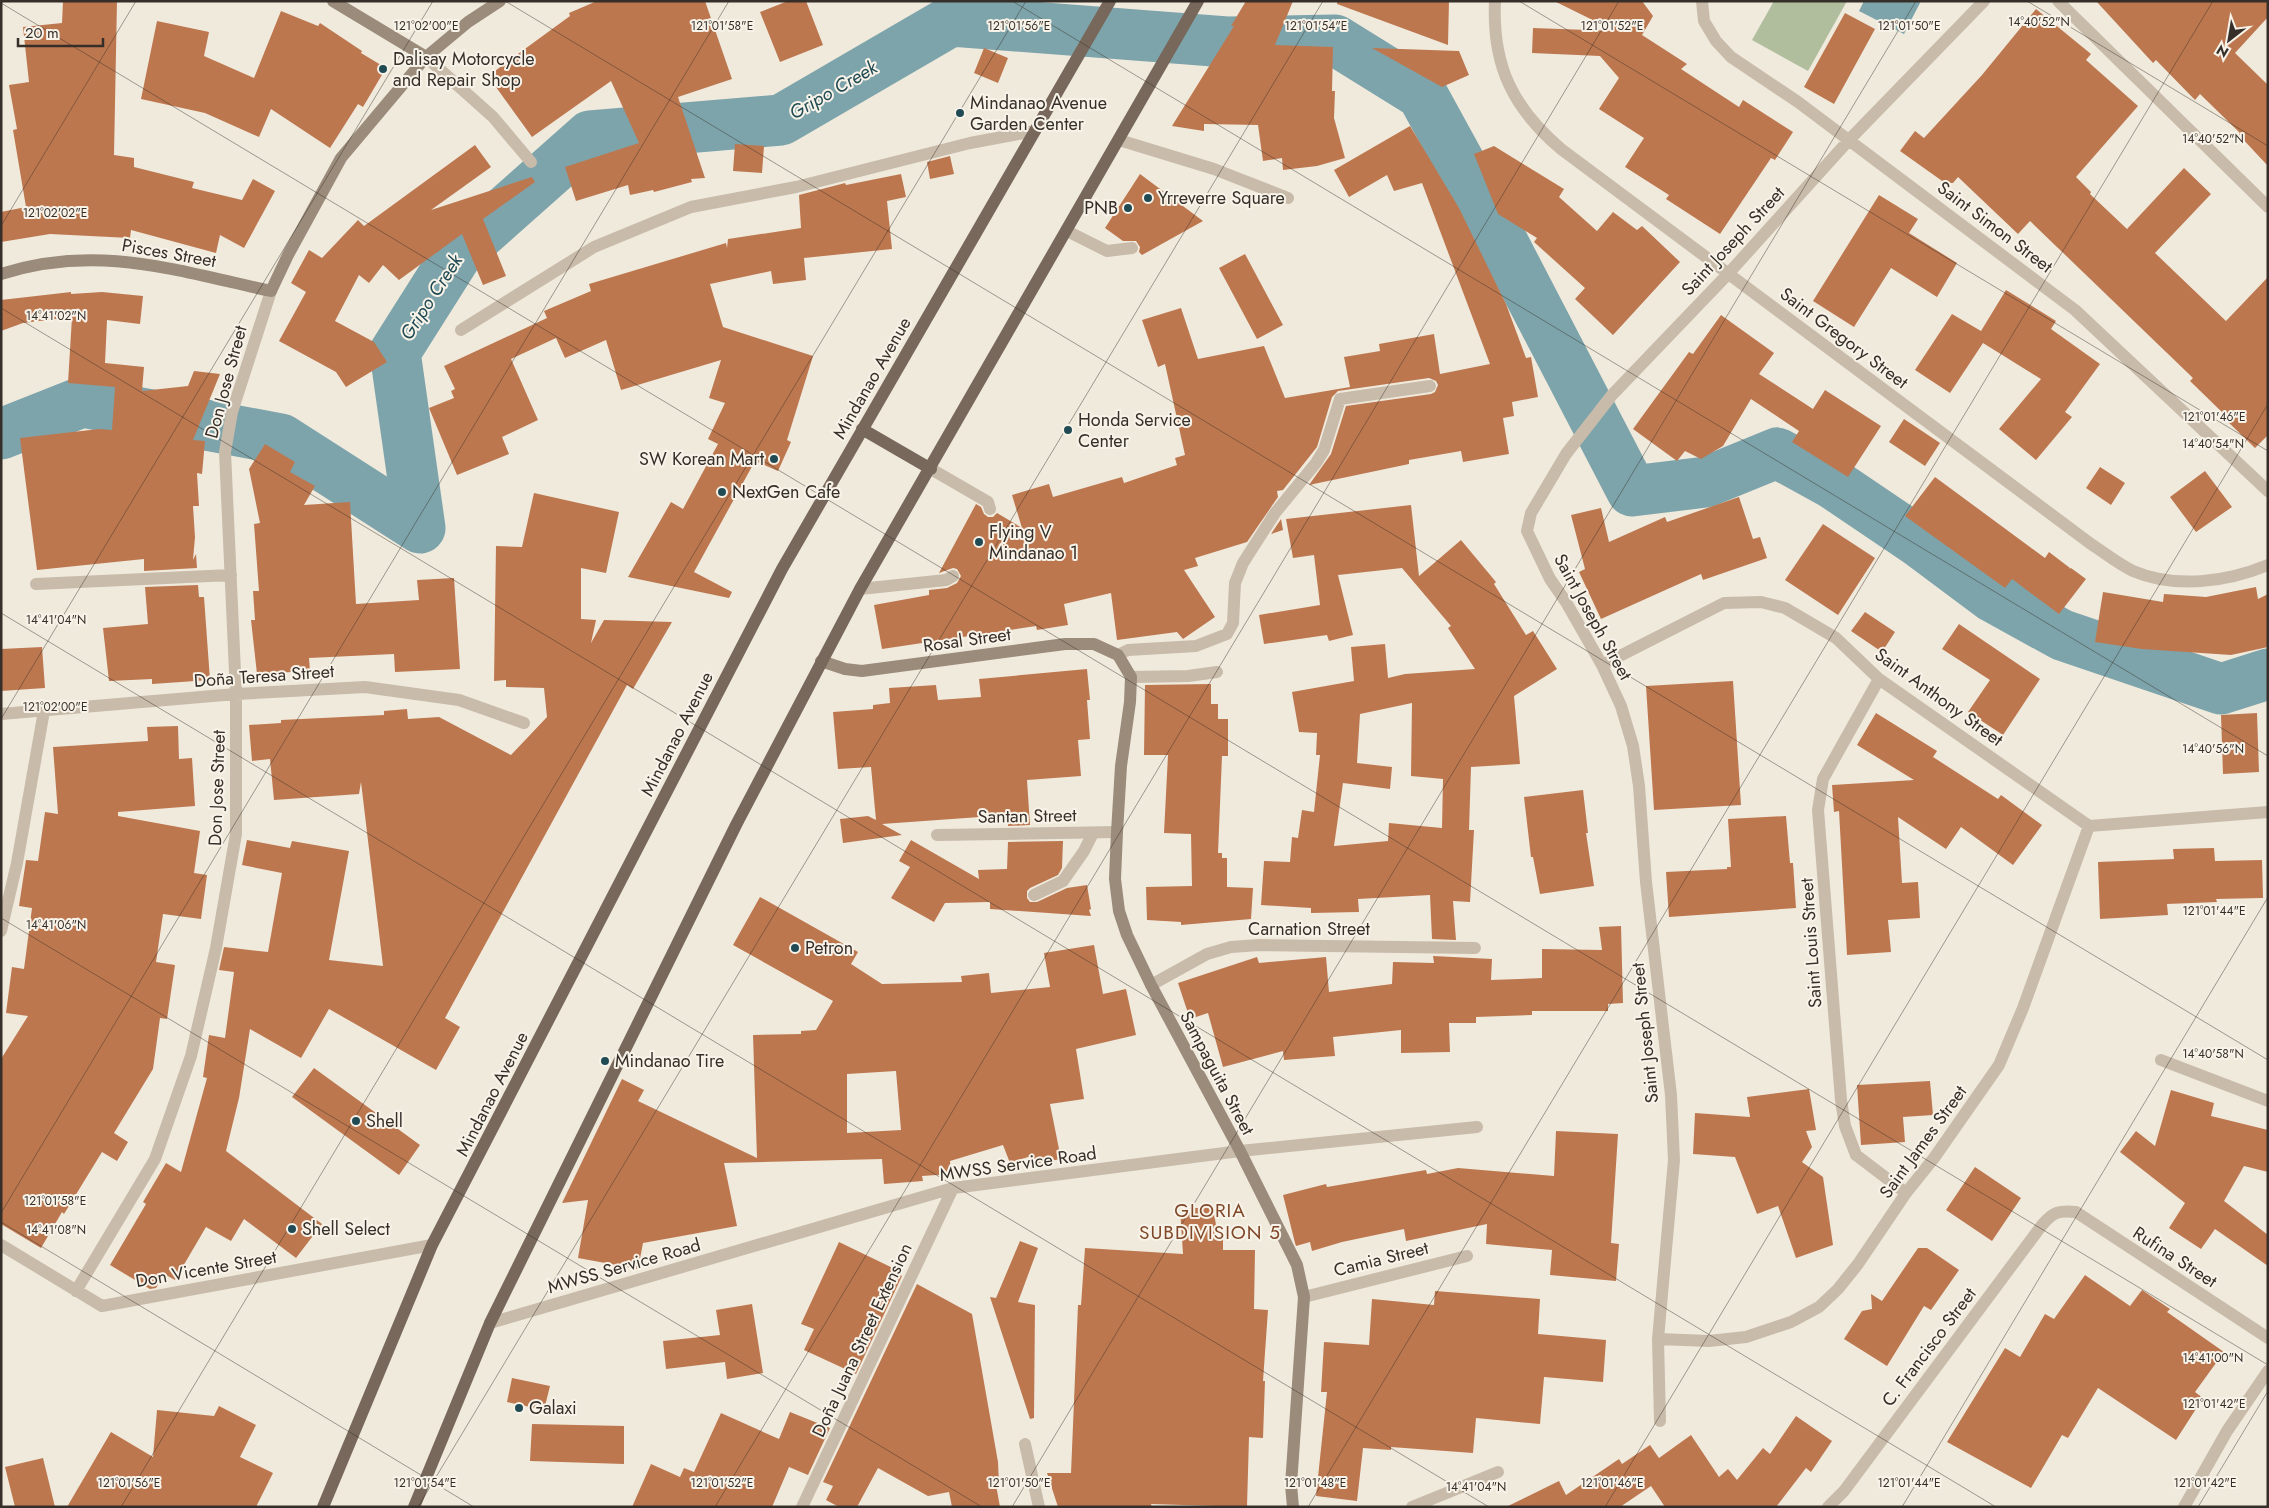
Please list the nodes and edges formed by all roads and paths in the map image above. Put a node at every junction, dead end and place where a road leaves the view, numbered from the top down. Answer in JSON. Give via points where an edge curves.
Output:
{"nodes":[{"id":1,"x":333,"y":1,"type":"edge"},
{"id":2,"x":500,"y":1,"type":"edge"},
{"id":3,"x":1198,"y":1,"type":"edge"},
{"id":4,"x":1495,"y":1,"type":"edge"},
{"id":5,"x":1702,"y":1,"type":"edge"},
{"id":6,"x":1984,"y":1,"type":"edge"},
{"id":7,"x":2058,"y":1,"type":"edge"},
{"id":8,"x":1110,"y":3,"type":"edge"},
{"id":9,"x":426,"y":57,"type":"junction"},
{"id":10,"x":1035,"y":131,"type":"junction"},
{"id":11,"x":1119,"y":140,"type":"junction"},
{"id":12,"x":1849,"y":140,"type":"junction"},
{"id":13,"x":531,"y":162,"type":"dead end"},
{"id":14,"x":1288,"y":198,"type":"dead end"},
{"id":15,"x":2268,"y":207,"type":"edge"},
{"id":16,"x":1067,"y":231,"type":"junction"},
{"id":17,"x":1132,"y":248,"type":"dead end"},
{"id":18,"x":1,"y":274,"type":"edge"},
{"id":19,"x":1728,"y":274,"type":"junction"},
{"id":20,"x":271,"y":290,"type":"junction"},
{"id":21,"x":462,"y":330,"type":"dead end"},
{"id":22,"x":1430,"y":386,"type":"dead end"},
{"id":23,"x":862,"y":429,"type":"junction"},
{"id":24,"x":930,"y":469,"type":"junction"},
{"id":25,"x":2268,"y":490,"type":"edge"},
{"id":26,"x":990,"y":509,"type":"dead end"},
{"id":27,"x":2268,"y":565,"type":"edge"},
{"id":28,"x":231,"y":575,"type":"junction"},
{"id":29,"x":953,"y":576,"type":"dead end"},
{"id":30,"x":36,"y":584,"type":"dead end"},
{"id":31,"x":860,"y":589,"type":"junction"},
{"id":32,"x":1118,"y":655,"type":"junction"},
{"id":33,"x":821,"y":661,"type":"junction"},
{"id":34,"x":1602,"y":665,"type":"junction"},
{"id":35,"x":1217,"y":672,"type":"dead end"},
{"id":36,"x":1130,"y":677,"type":"junction"},
{"id":37,"x":1879,"y":679,"type":"junction"},
{"id":38,"x":236,"y":694,"type":"junction"},
{"id":39,"x":44,"y":711,"type":"junction"},
{"id":40,"x":1,"y":714,"type":"edge"},
{"id":41,"x":524,"y":723,"type":"dead end"},
{"id":42,"x":2268,"y":812,"type":"edge"},
{"id":43,"x":2089,"y":826,"type":"junction"},
{"id":44,"x":1117,"y":832,"type":"junction"},
{"id":45,"x":1093,"y":833,"type":"junction"},
{"id":46,"x":937,"y":836,"type":"dead end"},
{"id":47,"x":1034,"y":895,"type":"dead end"},
{"id":48,"x":1,"y":931,"type":"edge"},
{"id":49,"x":1475,"y":948,"type":"dead end"},
{"id":50,"x":1151,"y":985,"type":"junction"},
{"id":51,"x":2161,"y":1060,"type":"dead end"},
{"id":52,"x":2268,"y":1101,"type":"edge"},
{"id":53,"x":1476,"y":1127,"type":"dead end"},
{"id":54,"x":1240,"y":1151,"type":"junction"},
{"id":55,"x":953,"y":1188,"type":"junction"},
{"id":56,"x":1906,"y":1194,"type":"junction"},
{"id":57,"x":2061,"y":1210,"type":"joint"},
{"id":58,"x":1,"y":1245,"type":"edge"},
{"id":59,"x":432,"y":1245,"type":"junction"},
{"id":60,"x":1467,"y":1256,"type":"dead end"},
{"id":61,"x":76,"y":1291,"type":"junction"},
{"id":62,"x":1304,"y":1297,"type":"junction"},
{"id":63,"x":490,"y":1323,"type":"junction"},
{"id":64,"x":2268,"y":1338,"type":"edge"},
{"id":65,"x":1658,"y":1339,"type":"junction"},
{"id":66,"x":2268,"y":1371,"type":"edge"},
{"id":67,"x":1660,"y":1421,"type":"dead end"},
{"id":68,"x":1025,"y":1444,"type":"dead end"},
{"id":69,"x":1498,"y":1472,"type":"dead end"},
{"id":70,"x":323,"y":1507,"type":"edge"},
{"id":71,"x":414,"y":1507,"type":"edge"},
{"id":72,"x":802,"y":1507,"type":"edge"},
{"id":73,"x":1039,"y":1507,"type":"edge"},
{"id":74,"x":1293,"y":1507,"type":"edge"},
{"id":75,"x":1412,"y":1507,"type":"edge"},
{"id":76,"x":1828,"y":1507,"type":"edge"},
{"id":77,"x":2184,"y":1507,"type":"edge"}],
"edges":[{"from":1,"to":9,"type":"street"},
{"from":2,"to":9,"type":"street","via":[[468,22]]},
{"from":3,"to":11,"type":"main road"},
{"from":4,"to":19,"type":"street","name":"Saint Gregory Street","via":[[1499,61],[1524,113],[1561,149]]},
{"from":5,"to":12,"type":"street","name":"Saint Simon Street","via":[[1704,21],[1731,57]]},
{"from":6,"to":12,"type":"street","name":"Saint Joseph Street"},
{"from":7,"to":15,"type":"street"},
{"from":8,"to":10,"type":"main road","name":"Mindanao Avenue"},
{"from":9,"to":13,"type":"street","via":[[493,117]]},
{"from":9,"to":20,"type":"street","via":[[341,158]]},
{"from":10,"to":21,"type":"street","via":[[692,207],[594,247]]},
{"from":10,"to":23,"type":"main road","name":"Mindanao Avenue"},
{"from":11,"to":14,"type":"street","via":[[1214,168]]},
{"from":11,"to":16,"type":"main road"},
{"from":12,"to":19,"type":"street","name":"Saint Joseph Street"},
{"from":12,"to":25,"type":"street","name":"Saint Simon Street","via":[[2075,310]]},
{"from":16,"to":17,"type":"street","via":[[1106,252]]},
{"from":16,"to":24,"type":"main road"},
{"from":18,"to":20,"type":"street","name":"Pisces Street","via":[[66,261],[103,259],[141,262]]},
{"from":19,"to":27,"type":"street","name":"Saint Gregory Street","via":[[2091,544],[2134,571],[2179,581],[2206,581]]},
{"from":19,"to":34,"type":"street","name":"Saint Joseph Street","via":[[1612,395],[1566,454],[1531,513],[1527,531],[1550,579]]},
{"from":20,"to":28,"type":"street","name":"Don Jose Street","via":[[228,434]]},
{"from":22,"to":32,"type":"street","via":[[1340,399],[1324,450],[1275,513],[1243,563],[1235,583],[1233,623],[1227,634],[1196,646],[1128,650]]},
{"from":23,"to":24,"type":"main road"},
{"from":23,"to":59,"type":"main road","name":"Mindanao Avenue","via":[[782,569]]},
{"from":24,"to":26,"type":"street","via":[[988,502]]},
{"from":24,"to":31,"type":"main road"},
{"from":28,"to":30,"type":"street"},
{"from":28,"to":38,"type":"street","name":"Don Jose Street"},
{"from":29,"to":31,"type":"street","via":[[946,580]]},
{"from":31,"to":33,"type":"main road"},
{"from":32,"to":33,"type":"street","name":"Rosal Street","via":[[1094,644],[1065,644],[871,670],[845,669]]},
{"from":32,"to":36,"type":"street","name":"Sampaguita Street"},
{"from":33,"to":63,"type":"main road","via":[[736,825]]},
{"from":34,"to":37,"type":"street","name":"Saint Anthony Street","via":[[1724,603],[1761,602],[1785,608],[1836,638]]},
{"from":34,"to":65,"type":"street","name":"Saint Joseph Street","via":[[1621,706],[1633,746],[1671,1095],[1674,1160]]},
{"from":35,"to":36,"type":"street"},
{"from":36,"to":44,"type":"street","name":"Sampaguita Street"},
{"from":37,"to":43,"type":"street","name":"Saint Anthony Street"},
{"from":37,"to":56,"type":"street","name":"Saint Louis Street","via":[[1822,779],[1818,810],[1845,1126],[1856,1155]]},
{"from":38,"to":39,"type":"street","name":"Doña Teresa Street"},
{"from":38,"to":41,"type":"street","name":"Doña Teresa Street","via":[[365,687],[459,700]]},
{"from":38,"to":61,"type":"street","name":"Don Jose Street","via":[[236,834],[216,948],[191,1056],[155,1159]]},
{"from":39,"to":40,"type":"street","name":"Doña Teresa Street"},
{"from":39,"to":48,"type":"street","via":[[17,863]]},
{"from":42,"to":43,"type":"street"},
{"from":43,"to":56,"type":"street","name":"Saint James Street","via":[[1999,1065]]},
{"from":44,"to":45,"type":"street","name":"Santan Street"},
{"from":44,"to":50,"type":"street","name":"Sampaguita Street","via":[[1115,879],[1119,911],[1126,936]]},
{"from":45,"to":46,"type":"street","name":"Santan Street"},
{"from":45,"to":47,"type":"street","via":[[1062,881]]},
{"from":49,"to":50,"type":"street","name":"Carnation Street","via":[[1231,947],[1207,954]]},
{"from":50,"to":54,"type":"street","name":"Sampaguita Street"},
{"from":51,"to":52,"type":"street"},
{"from":53,"to":54,"type":"street","name":"MWSS Service Road"},
{"from":54,"to":55,"type":"street","name":"MWSS Service Road"},
{"from":54,"to":62,"type":"street","name":"Sampaguita Street","via":[[1297,1266]]},
{"from":55,"to":63,"type":"street","name":"MWSS Service Road"},
{"from":55,"to":72,"type":"street","name":"Doña Juana Street Extension"},
{"from":56,"to":65,"type":"street","name":"Saint James Street","via":[[1858,1264],[1819,1307],[1791,1322],[1746,1337],[1710,1341]]},
{"from":57,"to":64,"type":"street","name":"Rufina Street","via":[[2076,1212]]},
{"from":57,"to":76,"type":"street","name":"C. Francisco Street","via":[[2053,1213],[2042,1225],[1844,1491]]},
{"from":58,"to":61,"type":"street","name":"Don Vicente Street"},
{"from":59,"to":61,"type":"street","name":"Don Vicente Street","via":[[102,1306]]},
{"from":59,"to":70,"type":"main road","name":"Mindanao Avenue"},
{"from":60,"to":62,"type":"street","name":"Camia Street"},
{"from":62,"to":74,"type":"street","name":"Sampaguita Street","via":[[1291,1485]]},
{"from":63,"to":71,"type":"main road"},
{"from":65,"to":67,"type":"street","name":"Saint Joseph Street"},
{"from":66,"to":77,"type":"street","via":[[2227,1431]]},
{"from":68,"to":73,"type":"street"},
{"from":69,"to":75,"type":"street"}]}
